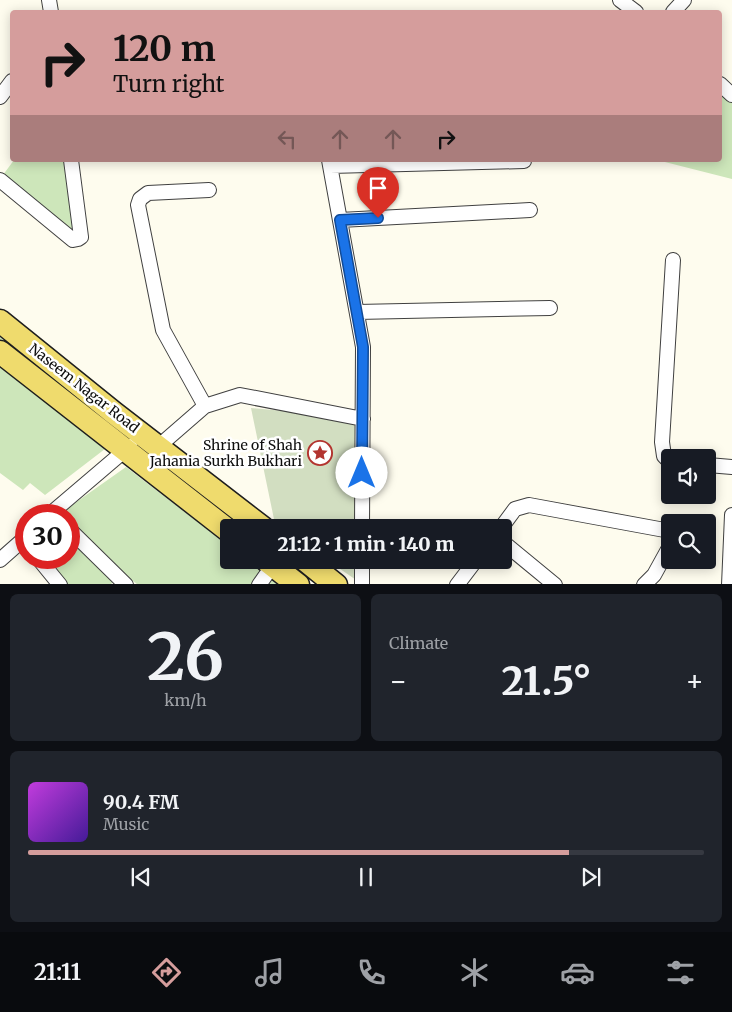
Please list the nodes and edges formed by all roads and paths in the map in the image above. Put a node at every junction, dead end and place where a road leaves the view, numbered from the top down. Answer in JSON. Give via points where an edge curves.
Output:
{"nodes":[{"id":1,"x":620,"y":0,"type":"edge"},
{"id":2,"x":684,"y":0,"type":"edge"},
{"id":3,"x":633,"y":10,"type":"edge"},
{"id":4,"x":675,"y":10,"type":"edge"},
{"id":5,"x":10,"y":84,"type":"edge"},
{"id":6,"x":722,"y":86,"type":"edge"},
{"id":7,"x":732,"y":94,"type":"edge"},
{"id":8,"x":0,"y":97,"type":"edge"},
{"id":9,"x":71,"y":162,"type":"edge"},
{"id":10,"x":427,"y":162,"type":"edge"},
{"id":11,"x":330,"y":163,"type":"edge"},
{"id":12,"x":0,"y":180,"type":"edge"},
{"id":13,"x":209,"y":190,"type":"dead end"},
{"id":14,"x":530,"y":210,"type":"dead end"},
{"id":15,"x":340,"y":220,"type":"junction"},
{"id":16,"x":673,"y":260,"type":"dead end"},
{"id":17,"x":550,"y":308,"type":"dead end"},
{"id":18,"x":357,"y":312,"type":"junction"},
{"id":19,"x":0,"y":321,"type":"edge"},
{"id":20,"x":0,"y":352,"type":"edge"},
{"id":21,"x":205,"y":406,"type":"junction"},
{"id":22,"x":363,"y":419,"type":"junction"},
{"id":23,"x":150,"y":440,"type":"junction"},
{"id":24,"x":663,"y":449,"type":"edge"},
{"id":25,"x":125,"y":450,"type":"junction"},
{"id":26,"x":716,"y":466,"type":"edge"},
{"id":27,"x":732,"y":467,"type":"edge"},
{"id":28,"x":63,"y":504,"type":"edge"},
{"id":29,"x":732,"y":515,"type":"edge"},
{"id":30,"x":251,"y":519,"type":"edge"},
{"id":31,"x":362,"y":519,"type":"edge"},
{"id":32,"x":508,"y":519,"type":"edge"},
{"id":33,"x":220,"y":524,"type":"edge"},
{"id":34,"x":661,"y":529,"type":"edge"},
{"id":35,"x":80,"y":540,"type":"edge"},
{"id":36,"x":15,"y":548,"type":"edge"},
{"id":37,"x":512,"y":550,"type":"edge"},
{"id":38,"x":0,"y":560,"type":"edge"},
{"id":39,"x":661,"y":566,"type":"edge"},
{"id":40,"x":47,"y":569,"type":"edge"},
{"id":41,"x":267,"y":569,"type":"edge"},
{"id":42,"x":278,"y":569,"type":"edge"},
{"id":43,"x":317,"y":569,"type":"edge"},
{"id":44,"x":362,"y":569,"type":"edge"},
{"id":45,"x":469,"y":569,"type":"edge"},
{"id":46,"x":655,"y":580,"type":"edge"},
{"id":47,"x":60,"y":584,"type":"edge"},
{"id":48,"x":126,"y":584,"type":"edge"},
{"id":49,"x":259,"y":584,"type":"edge"},
{"id":50,"x":298,"y":584,"type":"edge"},
{"id":51,"x":336,"y":584,"type":"edge"},
{"id":52,"x":362,"y":584,"type":"edge"},
{"id":53,"x":457,"y":584,"type":"edge"},
{"id":54,"x":555,"y":584,"type":"edge"},
{"id":55,"x":644,"y":584,"type":"edge"},
{"id":56,"x":729,"y":584,"type":"edge"}],
"edges":[{"from":1,"to":3,"type":"street"},
{"from":2,"to":4,"type":"street"},
{"from":5,"to":8,"type":"street"},
{"from":6,"to":7,"type":"street"},
{"from":9,"to":12,"type":"street","via":[[81,236],[78,239],[73,240]]},
{"from":10,"to":11,"type":"street"},
{"from":11,"to":15,"type":"street"},
{"from":13,"to":21,"type":"street","via":[[148,193],[138,205],[163,330]]},
{"from":14,"to":15,"type":"street"},
{"from":15,"to":18,"type":"street"},
{"from":16,"to":24,"type":"street"},
{"from":17,"to":18,"type":"street"},
{"from":18,"to":22,"type":"street","via":[[363,347]]},
{"from":19,"to":23,"type":"main road","name":"Naseem Nagar Road"},
{"from":20,"to":25,"type":"main road","name":"Naseem Nagar Road"},
{"from":21,"to":22,"type":"street","via":[[240,395]]},
{"from":21,"to":23,"type":"street"},
{"from":22,"to":31,"type":"street"},
{"from":23,"to":25,"type":"street"},
{"from":23,"to":30,"type":"main road","name":"Naseem Nagar Road"},
{"from":25,"to":28,"type":"street"},
{"from":25,"to":33,"type":"main road","name":"Naseem Nagar Road"},
{"from":26,"to":27,"type":"street"},
{"from":29,"to":56,"type":"street"},
{"from":32,"to":34,"type":"street","via":[[515,509],[529,504]]},
{"from":35,"to":48,"type":"street"},
{"from":36,"to":38,"type":"street"},
{"from":37,"to":54,"type":"street"},
{"from":39,"to":46,"type":"street"},
{"from":40,"to":47,"type":"street"},
{"from":41,"to":49,"type":"street"},
{"from":42,"to":50,"type":"main road"},
{"from":43,"to":51,"type":"main road"},
{"from":44,"to":52,"type":"street"},
{"from":45,"to":53,"type":"street"},
{"from":46,"to":55,"type":"street"}]}
